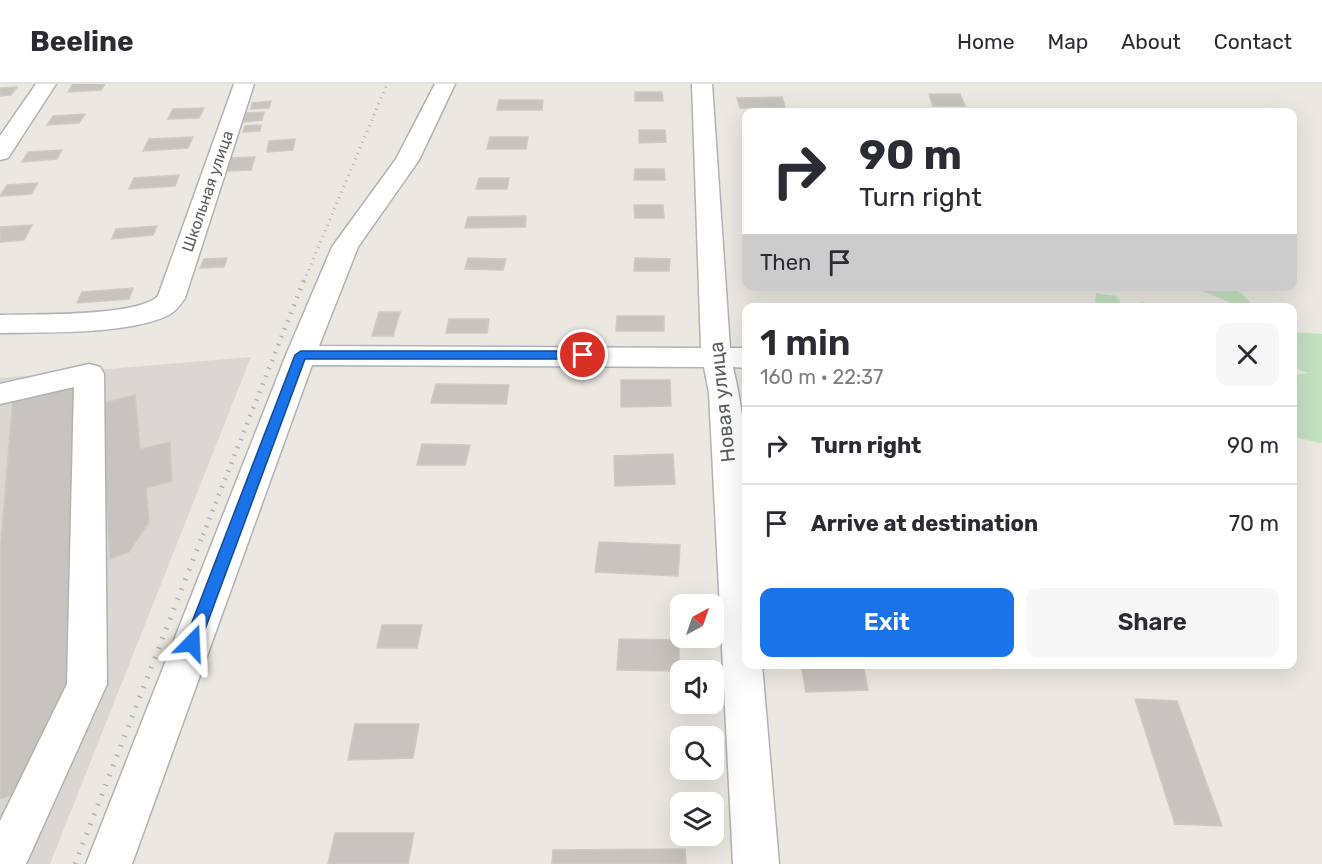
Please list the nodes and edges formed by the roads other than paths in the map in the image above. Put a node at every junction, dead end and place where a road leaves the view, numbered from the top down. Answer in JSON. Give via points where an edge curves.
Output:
{"nodes":[{"id":1,"x":46,"y":84,"type":"edge"},
{"id":2,"x":244,"y":84,"type":"edge"},
{"id":3,"x":445,"y":84,"type":"edge"},
{"id":4,"x":702,"y":84,"type":"edge"},
{"id":5,"x":0,"y":153,"type":"edge"},
{"id":6,"x":0,"y":324,"type":"edge"},
{"id":7,"x":301,"y":355,"type":"junction"},
{"id":8,"x":732,"y":357,"type":"edge"},
{"id":9,"x":0,"y":394,"type":"edge"},
{"id":10,"x":742,"y":658,"type":"edge"},
{"id":11,"x":743,"y":669,"type":"edge"},
{"id":12,"x":3,"y":864,"type":"edge"},
{"id":13,"x":109,"y":864,"type":"edge"},
{"id":14,"x":756,"y":864,"type":"edge"}],
"edges":[{"from":1,"to":5,"type":"street"},
{"from":2,"to":6,"type":"street","name":"Школьная улица","via":[[171,298],[161,308],[145,314]]},
{"from":3,"to":7,"type":"street","via":[[407,160],[345,247]]},
{"from":4,"to":8,"type":"street","name":"Новая улица"},
{"from":7,"to":8,"type":"street"},
{"from":7,"to":13,"type":"street"},
{"from":8,"to":10,"type":"street","name":"Новая улица","via":[[724,393]]},
{"from":9,"to":12,"type":"street","via":[[89,374],[87,684]]},
{"from":11,"to":14,"type":"street","name":"Новая улица"}]}
